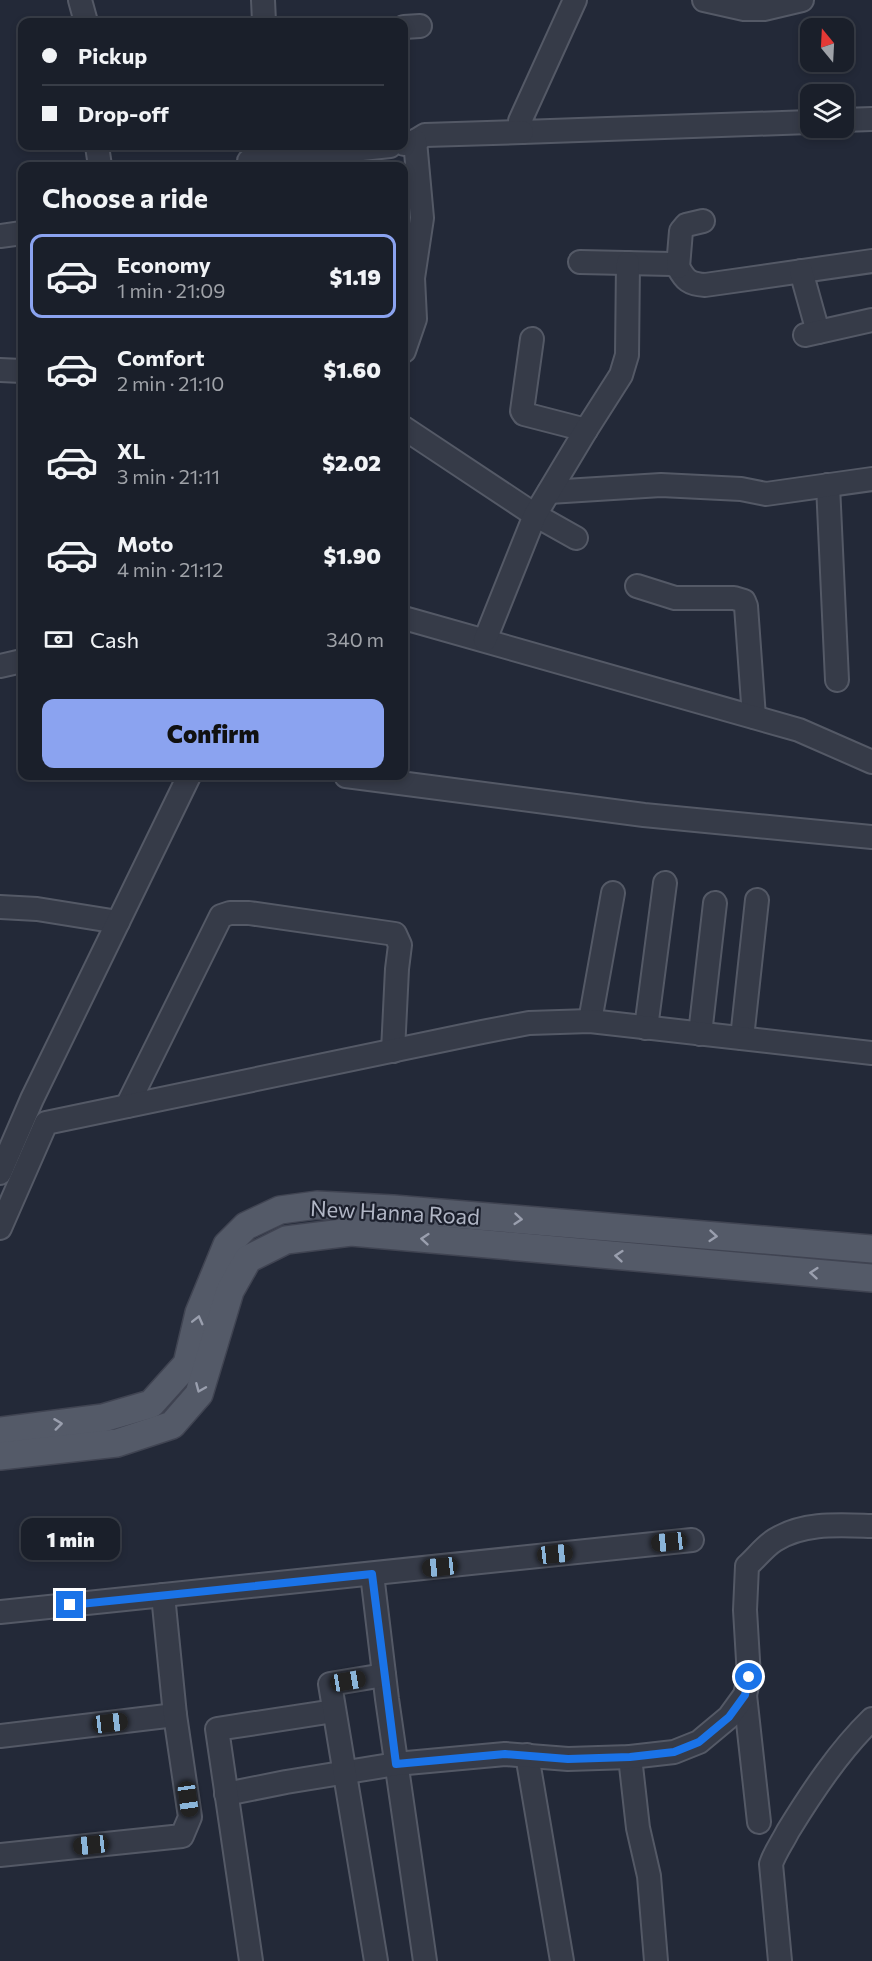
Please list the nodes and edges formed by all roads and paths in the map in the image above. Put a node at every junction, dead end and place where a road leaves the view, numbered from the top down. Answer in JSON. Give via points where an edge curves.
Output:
{"nodes":[{"id":1,"x":96,"y":0,"type":"edge"},
{"id":2,"x":263,"y":0,"type":"edge"},
{"id":3,"x":575,"y":0,"type":"edge"},
{"id":4,"x":704,"y":0,"type":"edge"},
{"id":5,"x":802,"y":0,"type":"edge"},
{"id":6,"x":84,"y":14,"type":"edge"},
{"id":7,"x":264,"y":18,"type":"edge"},
{"id":8,"x":872,"y":119,"type":"edge"},
{"id":9,"x":854,"y":120,"type":"edge"},
{"id":10,"x":800,"y":122,"type":"edge"},
{"id":11,"x":522,"y":132,"type":"junction"},
{"id":12,"x":410,"y":142,"type":"edge"},
{"id":13,"x":343,"y":150,"type":"edge"},
{"id":14,"x":249,"y":158,"type":"edge"},
{"id":15,"x":704,"y":221,"type":"dead end"},
{"id":16,"x":18,"y":234,"type":"edge"},
{"id":17,"x":0,"y":236,"type":"edge"},
{"id":18,"x":872,"y":261,"type":"edge"},
{"id":19,"x":580,"y":262,"type":"dead end"},
{"id":20,"x":627,"y":263,"type":"junction"},
{"id":21,"x":678,"y":267,"type":"junction"},
{"id":22,"x":801,"y":271,"type":"junction"},
{"id":23,"x":872,"y":320,"type":"edge"},
{"id":24,"x":408,"y":339,"type":"edge"},
{"id":25,"x":532,"y":339,"type":"dead end"},
{"id":26,"x":0,"y":370,"type":"edge"},
{"id":27,"x":18,"y":371,"type":"edge"},
{"id":28,"x":586,"y":429,"type":"junction"},
{"id":29,"x":408,"y":431,"type":"edge"},
{"id":30,"x":872,"y":479,"type":"edge"},
{"id":31,"x":828,"y":485,"type":"junction"},
{"id":32,"x":549,"y":492,"type":"junction"},
{"id":33,"x":535,"y":515,"type":"junction"},
{"id":34,"x":576,"y":538,"type":"dead end"},
{"id":35,"x":637,"y":586,"type":"dead end"},
{"id":36,"x":408,"y":619,"type":"edge"},
{"id":37,"x":485,"y":640,"type":"junction"},
{"id":38,"x":18,"y":663,"type":"edge"},
{"id":39,"x":0,"y":666,"type":"edge"},
{"id":40,"x":837,"y":681,"type":"dead end"},
{"id":41,"x":754,"y":717,"type":"junction"},
{"id":42,"x":872,"y":762,"type":"edge"},
{"id":43,"x":187,"y":780,"type":"edge"},
{"id":44,"x":377,"y":780,"type":"edge"},
{"id":45,"x":872,"y":837,"type":"edge"},
{"id":46,"x":665,"y":883,"type":"dead end"},
{"id":47,"x":613,"y":893,"type":"dead end"},
{"id":48,"x":757,"y":900,"type":"dead end"},
{"id":49,"x":715,"y":903,"type":"dead end"},
{"id":50,"x":0,"y":907,"type":"edge"},
{"id":51,"x":118,"y":922,"type":"junction"},
{"id":52,"x":590,"y":1021,"type":"junction"},
{"id":53,"x":646,"y":1028,"type":"junction"},
{"id":54,"x":700,"y":1034,"type":"junction"},
{"id":55,"x":742,"y":1038,"type":"junction"},
{"id":56,"x":393,"y":1051,"type":"junction"},
{"id":57,"x":872,"y":1053,"type":"edge"},
{"id":58,"x":127,"y":1106,"type":"junction"},
{"id":59,"x":0,"y":1173,"type":"edge"},
{"id":60,"x":0,"y":1228,"type":"edge"},
{"id":61,"x":872,"y":1249,"type":"edge"},
{"id":62,"x":872,"y":1278,"type":"edge"},
{"id":63,"x":0,"y":1431,"type":"edge"},
{"id":64,"x":0,"y":1456,"type":"edge"},
{"id":65,"x":872,"y":1526,"type":"edge"},
{"id":66,"x":692,"y":1540,"type":"dead end"},
{"id":67,"x":372,"y":1574,"type":"junction"},
{"id":68,"x":163,"y":1595,"type":"junction"},
{"id":69,"x":0,"y":1612,"type":"edge"},
{"id":70,"x":384,"y":1675,"type":"junction"},
{"id":71,"x":745,"y":1695,"type":"junction"},
{"id":72,"x":334,"y":1711,"type":"junction"},
{"id":73,"x":175,"y":1715,"type":"junction"},
{"id":74,"x":872,"y":1719,"type":"edge"},
{"id":75,"x":0,"y":1736,"type":"edge"},
{"id":76,"x":527,"y":1755,"type":"junction"},
{"id":77,"x":630,"y":1757,"type":"junction"},
{"id":78,"x":396,"y":1764,"type":"junction"},
{"id":79,"x":344,"y":1773,"type":"junction"},
{"id":80,"x":226,"y":1794,"type":"junction"},
{"id":81,"x":759,"y":1822,"type":"dead end"},
{"id":82,"x":0,"y":1855,"type":"edge"},
{"id":83,"x":251,"y":1961,"type":"edge"},
{"id":84,"x":376,"y":1961,"type":"edge"},
{"id":85,"x":425,"y":1961,"type":"edge"},
{"id":86,"x":562,"y":1961,"type":"edge"},
{"id":87,"x":656,"y":1961,"type":"edge"},
{"id":88,"x":780,"y":1961,"type":"edge"}],
"edges":[{"from":1,"to":6,"type":"street"},
{"from":2,"to":7,"type":"street"},
{"from":3,"to":11,"type":"street","via":[[520,121]]},
{"from":4,"to":5,"type":"street","via":[[764,9]]},
{"from":8,"to":9,"type":"street"},
{"from":10,"to":11,"type":"street"},
{"from":11,"to":12,"type":"street","via":[[425,135]]},
{"from":12,"to":24,"type":"street","via":[[422,218],[413,278],[415,319]]},
{"from":13,"to":14,"type":"street"},
{"from":15,"to":21,"type":"street","via":[[686,225],[681,231]]},
{"from":16,"to":17,"type":"street"},
{"from":18,"to":22,"type":"street"},
{"from":19,"to":20,"type":"street"},
{"from":20,"to":21,"type":"street"},
{"from":20,"to":28,"type":"street","via":[[627,355],[621,375]]},
{"from":21,"to":22,"type":"street","via":[[684,279],[705,285]]},
{"from":22,"to":23,"type":"street","via":[[811,333]]},
{"from":25,"to":28,"type":"street","via":[[522,411]]},
{"from":26,"to":27,"type":"street"},
{"from":28,"to":32,"type":"street"},
{"from":29,"to":33,"type":"street"},
{"from":30,"to":31,"type":"street"},
{"from":31,"to":32,"type":"street","via":[[766,494],[661,485]]},
{"from":31,"to":40,"type":"street"},
{"from":32,"to":33,"type":"street"},
{"from":33,"to":34,"type":"street"},
{"from":33,"to":37,"type":"street"},
{"from":35,"to":41,"type":"street","via":[[675,598],[744,601]]},
{"from":36,"to":37,"type":"street"},
{"from":37,"to":41,"type":"street"},
{"from":38,"to":39,"type":"street"},
{"from":41,"to":42,"type":"street","via":[[799,730]]},
{"from":43,"to":51,"type":"street"},
{"from":44,"to":45,"type":"street","via":[[644,815]]},
{"from":46,"to":53,"type":"street"},
{"from":47,"to":52,"type":"street"},
{"from":48,"to":55,"type":"street"},
{"from":49,"to":54,"type":"street"},
{"from":50,"to":51,"type":"street"},
{"from":51,"to":59,"type":"street"},
{"from":52,"to":53,"type":"street"},
{"from":52,"to":56,"type":"street","via":[[530,1023]]},
{"from":53,"to":54,"type":"street"},
{"from":54,"to":55,"type":"street"},
{"from":55,"to":57,"type":"street"},
{"from":56,"to":58,"type":"street"},
{"from":56,"to":58,"type":"street","via":[[400,945],[395,934],[230,913],[221,916]]},
{"from":58,"to":60,"type":"street","via":[[46,1123]]},
{"from":63,"to":61,"type":"main road","name":"New Hanna Road","one_way":true,"via":[[103,1418],[151,1404],[187,1364],[199,1313],[227,1245],[246,1226],[280,1210],[317,1205],[393,1209]]},
{"from":62,"to":64,"type":"main road","name":"New Hanna Road","one_way":true,"via":[[351,1232],[286,1240],[248,1259],[230,1291],[199,1394],[172,1425],[117,1443]]},
{"from":65,"to":71,"type":"street","via":[[830,1524],[794,1530],[773,1540],[747,1566],[749,1677]]},
{"from":66,"to":67,"type":"street"},
{"from":67,"to":68,"type":"street"},
{"from":67,"to":70,"type":"street"},
{"from":68,"to":69,"type":"street"},
{"from":68,"to":73,"type":"street"},
{"from":70,"to":72,"type":"street","via":[[330,1684]]},
{"from":70,"to":78,"type":"street"},
{"from":71,"to":77,"type":"street","via":[[729,1717],[699,1742],[674,1752]]},
{"from":71,"to":81,"type":"street"},
{"from":72,"to":79,"type":"street"},
{"from":72,"to":80,"type":"street","via":[[217,1729]]},
{"from":73,"to":75,"type":"street"},
{"from":73,"to":82,"type":"street","via":[[190,1817],[182,1836]]},
{"from":74,"to":88,"type":"street","via":[[852,1739],[774,1854],[771,1864]]},
{"from":76,"to":77,"type":"street","via":[[568,1759]]},
{"from":76,"to":78,"type":"street"},
{"from":76,"to":86,"type":"street"},
{"from":77,"to":87,"type":"street","via":[[638,1828],[649,1876]]},
{"from":78,"to":79,"type":"street"},
{"from":78,"to":85,"type":"street"},
{"from":79,"to":80,"type":"street"},
{"from":79,"to":84,"type":"street"},
{"from":80,"to":83,"type":"street"}]}
